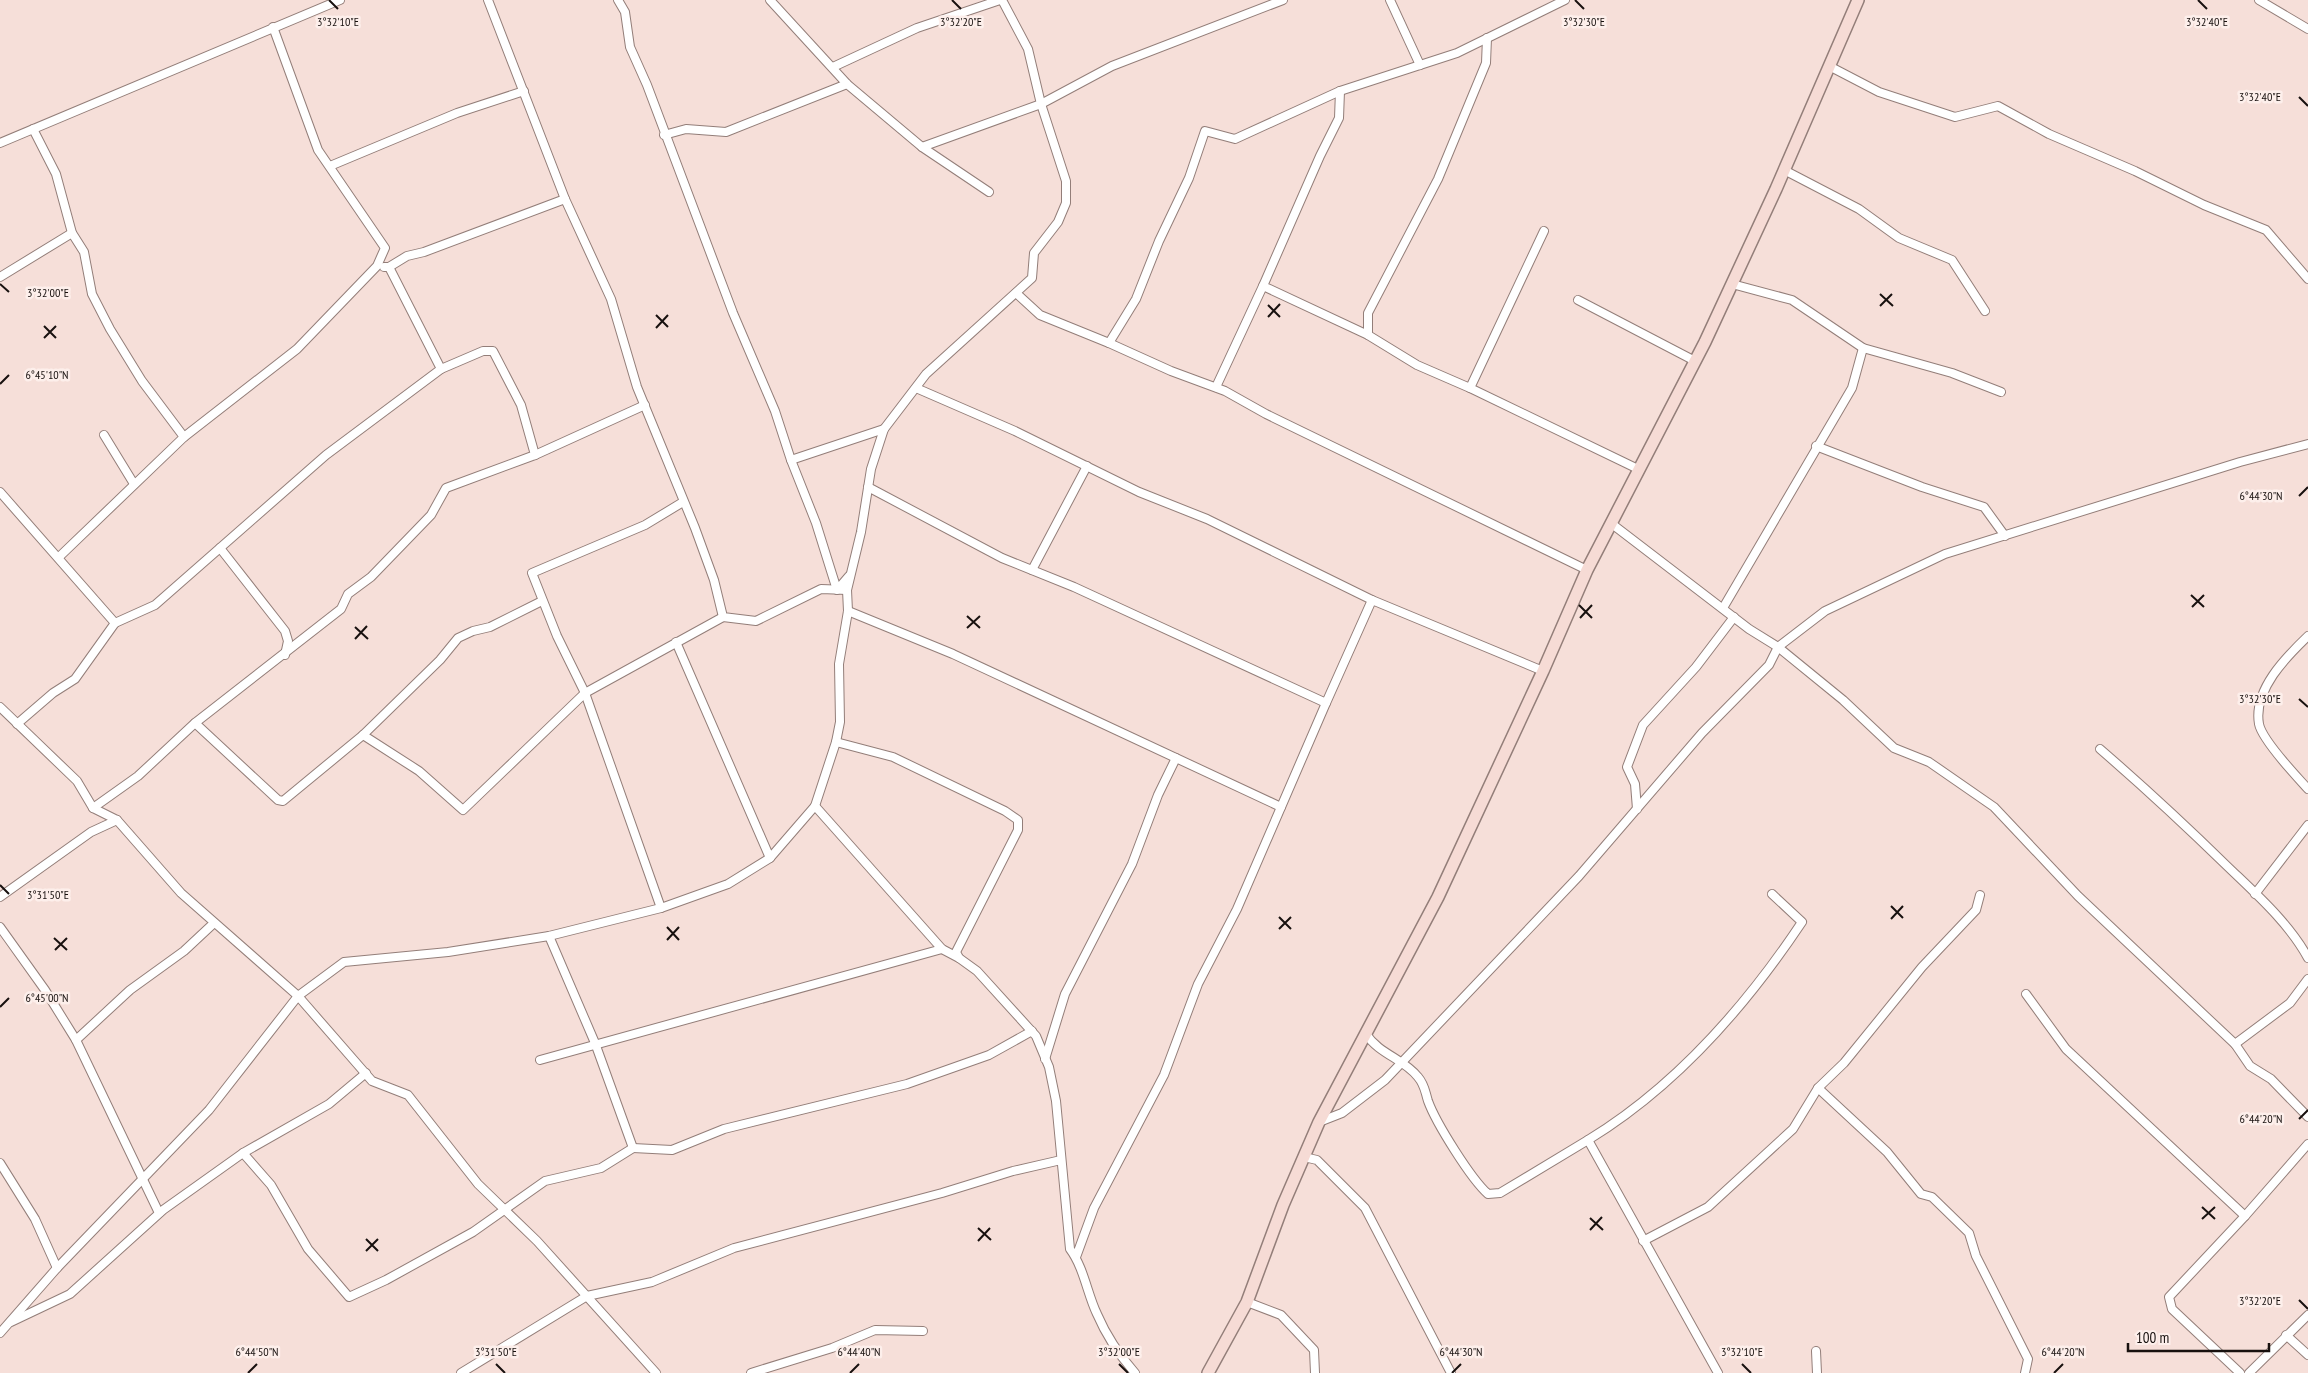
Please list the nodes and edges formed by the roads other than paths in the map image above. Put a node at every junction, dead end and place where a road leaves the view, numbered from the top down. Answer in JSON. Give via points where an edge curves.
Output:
{"nodes":[{"id":1,"x":340,"y":0,"type":"edge"},
{"id":2,"x":488,"y":0,"type":"edge"},
{"id":3,"x":618,"y":0,"type":"edge"},
{"id":4,"x":770,"y":0,"type":"edge"},
{"id":5,"x":1001,"y":0,"type":"edge"},
{"id":6,"x":1284,"y":0,"type":"edge"},
{"id":7,"x":1390,"y":0,"type":"edge"},
{"id":8,"x":1565,"y":0,"type":"edge"},
{"id":9,"x":1858,"y":0,"type":"edge"},
{"id":10,"x":2259,"y":0,"type":"edge"},
{"id":11,"x":273,"y":27,"type":"junction"},
{"id":12,"x":2308,"y":29,"type":"edge"},
{"id":13,"x":1487,"y":38,"type":"junction"},
{"id":14,"x":1420,"y":65,"type":"junction"},
{"id":15,"x":1828,"y":66,"type":"junction"},
{"id":16,"x":833,"y":67,"type":"junction"},
{"id":17,"x":847,"y":84,"type":"junction"},
{"id":18,"x":524,"y":91,"type":"junction"},
{"id":19,"x":1340,"y":91,"type":"junction"},
{"id":20,"x":1041,"y":104,"type":"junction"},
{"id":21,"x":33,"y":129,"type":"junction"},
{"id":22,"x":664,"y":134,"type":"junction"},
{"id":23,"x":0,"y":143,"type":"edge"},
{"id":24,"x":922,"y":147,"type":"junction"},
{"id":25,"x":330,"y":166,"type":"junction"},
{"id":26,"x":1784,"y":170,"type":"junction"},
{"id":27,"x":989,"y":192,"type":"dead end"},
{"id":28,"x":565,"y":199,"type":"junction"},
{"id":29,"x":1544,"y":231,"type":"dead end"},
{"id":30,"x":72,"y":233,"type":"junction"},
{"id":31,"x":377,"y":266,"type":"junction"},
{"id":32,"x":389,"y":267,"type":"junction"},
{"id":33,"x":0,"y":277,"type":"edge"},
{"id":34,"x":2308,"y":279,"type":"edge"},
{"id":35,"x":1732,"y":284,"type":"junction"},
{"id":36,"x":1263,"y":286,"type":"junction"},
{"id":37,"x":1016,"y":293,"type":"junction"},
{"id":38,"x":1578,"y":300,"type":"dead end"},
{"id":39,"x":1985,"y":311,"type":"dead end"},
{"id":40,"x":1368,"y":335,"type":"junction"},
{"id":41,"x":1109,"y":343,"type":"junction"},
{"id":42,"x":1863,"y":348,"type":"junction"},
{"id":43,"x":1695,"y":361,"type":"junction"},
{"id":44,"x":441,"y":369,"type":"junction"},
{"id":45,"x":1216,"y":387,"type":"junction"},
{"id":46,"x":916,"y":388,"type":"junction"},
{"id":47,"x":1470,"y":388,"type":"junction"},
{"id":48,"x":2001,"y":392,"type":"dead end"},
{"id":49,"x":645,"y":405,"type":"junction"},
{"id":50,"x":884,"y":429,"type":"junction"},
{"id":51,"x":104,"y":435,"type":"dead end"},
{"id":52,"x":184,"y":437,"type":"junction"},
{"id":53,"x":2308,"y":444,"type":"edge"},
{"id":54,"x":1816,"y":446,"type":"junction"},
{"id":55,"x":535,"y":455,"type":"junction"},
{"id":56,"x":791,"y":460,"type":"junction"},
{"id":57,"x":1087,"y":466,"type":"junction"},
{"id":58,"x":1638,"y":469,"type":"junction"},
{"id":59,"x":134,"y":484,"type":"junction"},
{"id":60,"x":868,"y":487,"type":"junction"},
{"id":61,"x":0,"y":492,"type":"edge"},
{"id":62,"x":683,"y":502,"type":"junction"},
{"id":63,"x":1612,"y":524,"type":"junction"},
{"id":64,"x":2005,"y":536,"type":"junction"},
{"id":65,"x":220,"y":548,"type":"junction"},
{"id":66,"x":60,"y":557,"type":"junction"},
{"id":67,"x":1032,"y":570,"type":"junction"},
{"id":68,"x":1587,"y":570,"type":"junction"},
{"id":69,"x":850,"y":575,"type":"junction"},
{"id":70,"x":837,"y":590,"type":"junction"},
{"id":71,"x":847,"y":590,"type":"junction"},
{"id":72,"x":542,"y":600,"type":"junction"},
{"id":73,"x":1372,"y":600,"type":"junction"},
{"id":74,"x":1723,"y":608,"type":"junction"},
{"id":75,"x":848,"y":611,"type":"junction"},
{"id":76,"x":723,"y":617,"type":"junction"},
{"id":77,"x":1734,"y":617,"type":"junction"},
{"id":78,"x":116,"y":624,"type":"junction"},
{"id":79,"x":2308,"y":636,"type":"edge"},
{"id":80,"x":676,"y":642,"type":"junction"},
{"id":81,"x":1778,"y":647,"type":"junction"},
{"id":82,"x":285,"y":655,"type":"junction"},
{"id":83,"x":1543,"y":671,"type":"junction"},
{"id":84,"x":585,"y":693,"type":"junction"},
{"id":85,"x":1326,"y":704,"type":"junction"},
{"id":86,"x":0,"y":707,"type":"edge"},
{"id":87,"x":195,"y":723,"type":"junction"},
{"id":88,"x":17,"y":724,"type":"junction"},
{"id":89,"x":364,"y":735,"type":"junction"},
{"id":90,"x":836,"y":742,"type":"junction"},
{"id":91,"x":2100,"y":749,"type":"dead end"},
{"id":92,"x":1176,"y":758,"type":"junction"},
{"id":93,"x":2308,"y":789,"type":"edge"},
{"id":94,"x":815,"y":806,"type":"junction"},
{"id":95,"x":1281,"y":807,"type":"junction"},
{"id":96,"x":93,"y":808,"type":"junction"},
{"id":97,"x":1637,"y":809,"type":"junction"},
{"id":98,"x":117,"y":820,"type":"junction"},
{"id":99,"x":2308,"y":825,"type":"edge"},
{"id":100,"x":770,"y":858,"type":"junction"},
{"id":101,"x":1772,"y":894,"type":"dead end"},
{"id":102,"x":2255,"y":894,"type":"junction"},
{"id":103,"x":1980,"y":895,"type":"dead end"},
{"id":104,"x":0,"y":897,"type":"edge"},
{"id":105,"x":660,"y":908,"type":"junction"},
{"id":106,"x":214,"y":923,"type":"junction"},
{"id":107,"x":0,"y":927,"type":"edge"},
{"id":108,"x":549,"y":936,"type":"junction"},
{"id":109,"x":942,"y":950,"type":"junction"},
{"id":110,"x":959,"y":958,"type":"junction"},
{"id":111,"x":2308,"y":958,"type":"edge"},
{"id":112,"x":2308,"y":979,"type":"edge"},
{"id":113,"x":2026,"y":994,"type":"dead end"},
{"id":114,"x":298,"y":996,"type":"junction"},
{"id":115,"x":1032,"y":1031,"type":"junction"},
{"id":116,"x":1366,"y":1034,"type":"junction"},
{"id":117,"x":76,"y":1040,"type":"junction"},
{"id":118,"x":595,"y":1044,"type":"junction"},
{"id":119,"x":2235,"y":1044,"type":"junction"},
{"id":120,"x":1046,"y":1059,"type":"junction"},
{"id":121,"x":540,"y":1060,"type":"dead end"},
{"id":122,"x":1402,"y":1062,"type":"junction"},
{"id":123,"x":366,"y":1073,"type":"junction"},
{"id":124,"x":1818,"y":1088,"type":"junction"},
{"id":125,"x":2308,"y":1118,"type":"edge"},
{"id":126,"x":1319,"y":1122,"type":"junction"},
{"id":127,"x":1588,"y":1140,"type":"junction"},
{"id":128,"x":2308,"y":1144,"type":"edge"},
{"id":129,"x":633,"y":1148,"type":"junction"},
{"id":130,"x":243,"y":1153,"type":"junction"},
{"id":131,"x":1304,"y":1157,"type":"junction"},
{"id":132,"x":1061,"y":1160,"type":"junction"},
{"id":133,"x":0,"y":1163,"type":"edge"},
{"id":134,"x":142,"y":1179,"type":"junction"},
{"id":135,"x":506,"y":1211,"type":"junction"},
{"id":136,"x":159,"y":1213,"type":"junction"},
{"id":137,"x":2245,"y":1216,"type":"junction"},
{"id":138,"x":1643,"y":1241,"type":"junction"},
{"id":139,"x":1076,"y":1257,"type":"junction"},
{"id":140,"x":57,"y":1268,"type":"junction"},
{"id":141,"x":588,"y":1296,"type":"junction"},
{"id":142,"x":1247,"y":1302,"type":"junction"},
{"id":143,"x":2308,"y":1315,"type":"edge"},
{"id":144,"x":9,"y":1323,"type":"junction"},
{"id":145,"x":923,"y":1331,"type":"dead end"},
{"id":146,"x":0,"y":1333,"type":"edge"},
{"id":147,"x":2286,"y":1335,"type":"junction"},
{"id":148,"x":1816,"y":1351,"type":"dead end"},
{"id":149,"x":2308,"y":1355,"type":"edge"},
{"id":150,"x":460,"y":1373,"type":"edge"},
{"id":151,"x":656,"y":1373,"type":"edge"},
{"id":152,"x":751,"y":1373,"type":"edge"},
{"id":153,"x":1135,"y":1373,"type":"edge"},
{"id":154,"x":1208,"y":1373,"type":"edge"},
{"id":155,"x":1315,"y":1373,"type":"edge"},
{"id":156,"x":1451,"y":1373,"type":"edge"},
{"id":157,"x":1718,"y":1373,"type":"edge"},
{"id":158,"x":1817,"y":1373,"type":"edge"},
{"id":159,"x":2025,"y":1373,"type":"edge"},
{"id":160,"x":2240,"y":1373,"type":"edge"},
{"id":161,"x":2249,"y":1373,"type":"edge"}],
"edges":[{"from":1,"to":11,"type":"street"},
{"from":2,"to":18,"type":"street"},
{"from":3,"to":22,"type":"street","via":[[625,12],[630,47]]},
{"from":4,"to":16,"type":"street"},
{"from":5,"to":16,"type":"street","via":[[917,28]]},
{"from":5,"to":20,"type":"street","via":[[1028,50]]},
{"from":6,"to":20,"type":"street","via":[[1112,66]]},
{"from":7,"to":14,"type":"street"},
{"from":8,"to":13,"type":"street"},
{"from":9,"to":15,"type":"street"},
{"from":10,"to":12,"type":"street"},
{"from":11,"to":21,"type":"street"},
{"from":11,"to":25,"type":"street","via":[[318,150]]},
{"from":13,"to":14,"type":"street","via":[[1457,53]]},
{"from":13,"to":40,"type":"street","via":[[1486,63],[1438,179],[1368,313]]},
{"from":14,"to":19,"type":"street"},
{"from":15,"to":26,"type":"street"},
{"from":15,"to":34,"type":"street","via":[[1879,92],[1954,117],[1998,106],[2049,134],[2266,230]]},
{"from":16,"to":17,"type":"street"},
{"from":17,"to":22,"type":"street","via":[[726,132],[686,129]]},
{"from":17,"to":24,"type":"street"},
{"from":18,"to":25,"type":"street","via":[[456,114]]},
{"from":18,"to":28,"type":"street"},
{"from":19,"to":36,"type":"street","via":[[1340,118]]},
{"from":19,"to":41,"type":"street","via":[[1235,139],[1205,131],[1189,178],[1136,299]]},
{"from":20,"to":24,"type":"street"},
{"from":20,"to":37,"type":"street","via":[[1060,157],[1066,182],[1066,203],[1058,222],[1034,253],[1032,278]]},
{"from":21,"to":23,"type":"street"},
{"from":21,"to":30,"type":"street","via":[[56,174]]},
{"from":22,"to":56,"type":"street","via":[[733,313],[775,411]]},
{"from":24,"to":27,"type":"street"},
{"from":25,"to":31,"type":"street","via":[[385,248]]},
{"from":26,"to":35,"type":"street"},
{"from":26,"to":39,"type":"street","via":[[1860,209],[1899,238],[1952,260]]},
{"from":28,"to":32,"type":"street","via":[[407,256]]},
{"from":28,"to":49,"type":"street","via":[[611,299]]},
{"from":29,"to":47,"type":"street"},
{"from":30,"to":33,"type":"street"},
{"from":30,"to":52,"type":"street","via":[[84,252],[92,294],[110,328],[142,381]]},
{"from":31,"to":32,"type":"street"},
{"from":31,"to":52,"type":"street","via":[[297,349]]},
{"from":32,"to":44,"type":"street"},
{"from":35,"to":42,"type":"street","via":[[1792,300]]},
{"from":35,"to":43,"type":"street"},
{"from":36,"to":40,"type":"street"},
{"from":36,"to":45,"type":"street"},
{"from":37,"to":41,"type":"street","via":[[1040,315]]},
{"from":37,"to":46,"type":"street","via":[[926,374]]},
{"from":38,"to":43,"type":"street"},
{"from":40,"to":47,"type":"street","via":[[1417,365]]},
{"from":41,"to":45,"type":"street"},
{"from":42,"to":48,"type":"street","via":[[1952,373]]},
{"from":42,"to":54,"type":"street","via":[[1852,388]]},
{"from":43,"to":58,"type":"street"},
{"from":44,"to":55,"type":"street","via":[[483,351],[493,351],[521,405]]},
{"from":44,"to":65,"type":"street","via":[[326,455]]},
{"from":45,"to":68,"type":"street"},
{"from":46,"to":50,"type":"street"},
{"from":46,"to":57,"type":"street"},
{"from":47,"to":58,"type":"street"},
{"from":49,"to":55,"type":"street"},
{"from":49,"to":62,"type":"street"},
{"from":50,"to":56,"type":"street"},
{"from":50,"to":60,"type":"street"},
{"from":51,"to":59,"type":"street"},
{"from":52,"to":59,"type":"street"},
{"from":53,"to":64,"type":"street","via":[[2240,462]]},
{"from":54,"to":64,"type":"street","via":[[1984,507]]},
{"from":54,"to":74,"type":"street"},
{"from":55,"to":82,"type":"street","via":[[446,488],[431,515],[371,577],[348,594],[341,609]]},
{"from":56,"to":70,"type":"street","via":[[816,523]]},
{"from":57,"to":67,"type":"street"},
{"from":57,"to":73,"type":"street","via":[[1139,492],[1207,519]]},
{"from":58,"to":63,"type":"street"},
{"from":59,"to":66,"type":"street"},
{"from":60,"to":67,"type":"street","via":[[1002,558]]},
{"from":60,"to":69,"type":"street"},
{"from":61,"to":66,"type":"street"},
{"from":62,"to":72,"type":"street","via":[[645,525],[532,573]]},
{"from":62,"to":76,"type":"street","via":[[714,580]]},
{"from":63,"to":68,"type":"street"},
{"from":63,"to":74,"type":"street"},
{"from":64,"to":81,"type":"street","via":[[1945,554],[1825,611]]},
{"from":65,"to":78,"type":"street","via":[[155,605]]},
{"from":65,"to":82,"type":"street","via":[[285,630],[288,641]]},
{"from":66,"to":78,"type":"street"},
{"from":67,"to":85,"type":"street"},
{"from":68,"to":83,"type":"street"},
{"from":69,"to":70,"type":"street"},
{"from":69,"to":71,"type":"street"},
{"from":70,"to":71,"type":"street"},
{"from":70,"to":76,"type":"street","via":[[821,589],[756,621]]},
{"from":71,"to":75,"type":"street"},
{"from":72,"to":84,"type":"street"},
{"from":72,"to":89,"type":"street","via":[[490,628],[458,638]]},
{"from":73,"to":83,"type":"street"},
{"from":73,"to":85,"type":"street"},
{"from":74,"to":77,"type":"street"},
{"from":75,"to":90,"type":"street","via":[[839,664],[840,722]]},
{"from":75,"to":92,"type":"street","via":[[953,654]]},
{"from":76,"to":80,"type":"street"},
{"from":77,"to":81,"type":"street"},
{"from":77,"to":97,"type":"street","via":[[1696,666],[1643,725],[1627,768],[1635,784]]},
{"from":78,"to":88,"type":"street","via":[[75,680],[53,693]]},
{"from":79,"to":93,"type":"street","via":[[2291,652],[2262,693],[2259,725],[2274,749]]},
{"from":80,"to":84,"type":"street"},
{"from":80,"to":100,"type":"street"},
{"from":81,"to":97,"type":"street","via":[[1768,665],[1702,733]]},
{"from":81,"to":119,"type":"street","via":[[1843,700],[1894,748],[1929,762],[1994,807],[2078,896]]},
{"from":82,"to":87,"type":"street"},
{"from":83,"to":116,"type":"street","via":[[1438,896]]},
{"from":84,"to":89,"type":"street","via":[[463,810],[419,771]]},
{"from":84,"to":105,"type":"street"},
{"from":85,"to":95,"type":"street"},
{"from":86,"to":88,"type":"street"},
{"from":87,"to":89,"type":"street","via":[[278,800],[283,801]]},
{"from":87,"to":96,"type":"street","via":[[138,776]]},
{"from":88,"to":96,"type":"street","via":[[78,781]]},
{"from":90,"to":94,"type":"street"},
{"from":90,"to":110,"type":"street","via":[[893,757],[1018,820],[1018,830],[956,952]]},
{"from":91,"to":102,"type":"street"},
{"from":92,"to":95,"type":"street"},
{"from":92,"to":120,"type":"street","via":[[1132,864],[1065,994]]},
{"from":94,"to":100,"type":"street"},
{"from":94,"to":109,"type":"street"},
{"from":95,"to":139,"type":"street","via":[[1237,909],[1198,984],[1164,1075],[1094,1208]]},
{"from":96,"to":98,"type":"street"},
{"from":97,"to":122,"type":"street","via":[[1579,876]]},
{"from":98,"to":104,"type":"street","via":[[91,832]]},
{"from":98,"to":106,"type":"street","via":[[181,893]]},
{"from":99,"to":102,"type":"street"},
{"from":100,"to":105,"type":"street","via":[[728,884]]},
{"from":101,"to":127,"type":"street","via":[[1802,922],[1774,963],[1668,1082]]},
{"from":102,"to":111,"type":"street","via":[[2298,940]]},
{"from":103,"to":124,"type":"street","via":[[1976,910],[1922,967],[1844,1063]]},
{"from":105,"to":108,"type":"street"},
{"from":106,"to":114,"type":"street"},
{"from":106,"to":117,"type":"street","via":[[184,951],[130,990]]},
{"from":107,"to":117,"type":"street"},
{"from":108,"to":114,"type":"street","via":[[448,952],[344,962]]},
{"from":108,"to":118,"type":"street"},
{"from":109,"to":110,"type":"street"},
{"from":109,"to":118,"type":"street"},
{"from":110,"to":115,"type":"street","via":[[977,971]]},
{"from":112,"to":119,"type":"street","via":[[2290,1004]]},
{"from":113,"to":137,"type":"street","via":[[2066,1049]]},
{"from":114,"to":123,"type":"street"},
{"from":114,"to":134,"type":"street","via":[[209,1110]]},
{"from":115,"to":120,"type":"street"},
{"from":115,"to":129,"type":"street","via":[[989,1056],[907,1084],[724,1129],[672,1150]]},
{"from":116,"to":122,"type":"street","via":[[1381,1051]]},
{"from":116,"to":126,"type":"street"},
{"from":117,"to":134,"type":"street"},
{"from":118,"to":121,"type":"street"},
{"from":118,"to":129,"type":"street"},
{"from":119,"to":125,"type":"street","via":[[2250,1066],[2271,1080]]},
{"from":120,"to":132,"type":"street","via":[[1056,1101]]},
{"from":122,"to":126,"type":"street","via":[[1385,1080],[1342,1113]]},
{"from":122,"to":127,"type":"street","via":[[1424,1085],[1428,1102],[1458,1154],[1488,1194],[1500,1193]]},
{"from":123,"to":130,"type":"street","via":[[329,1104]]},
{"from":123,"to":135,"type":"street","via":[[372,1082],[408,1095],[478,1184]]},
{"from":124,"to":138,"type":"street","via":[[1794,1129],[1708,1207]]},
{"from":124,"to":159,"type":"street","via":[[1887,1152],[1921,1194],[1932,1197],[1969,1233],[1976,1256],[2028,1360]]},
{"from":126,"to":131,"type":"street"},
{"from":127,"to":138,"type":"street"},
{"from":128,"to":137,"type":"street"},
{"from":129,"to":135,"type":"street","via":[[601,1168],[545,1181]]},
{"from":130,"to":135,"type":"street","via":[[271,1185],[308,1249],[349,1297]]},
{"from":130,"to":136,"type":"street"},
{"from":131,"to":142,"type":"street"},
{"from":131,"to":156,"type":"street","via":[[1317,1160],[1365,1208]]},
{"from":132,"to":139,"type":"street","via":[[1070,1249]]},
{"from":132,"to":141,"type":"street","via":[[734,1248],[652,1282]]},
{"from":133,"to":140,"type":"street","via":[[35,1219]]},
{"from":134,"to":136,"type":"street"},
{"from":134,"to":140,"type":"street"},
{"from":135,"to":141,"type":"street"},
{"from":136,"to":144,"type":"street","via":[[70,1294]]},
{"from":137,"to":160,"type":"street","via":[[2169,1297],[2172,1309]]},
{"from":138,"to":157,"type":"street"},
{"from":139,"to":153,"type":"street","via":[[1097,1315]]},
{"from":140,"to":144,"type":"street"},
{"from":141,"to":150,"type":"street"},
{"from":141,"to":151,"type":"street"},
{"from":142,"to":154,"type":"street"},
{"from":142,"to":155,"type":"street","via":[[1281,1314],[1314,1350]]},
{"from":143,"to":147,"type":"street"},
{"from":144,"to":146,"type":"street"},
{"from":145,"to":152,"type":"street","via":[[875,1330],[832,1348]]},
{"from":147,"to":149,"type":"street"},
{"from":147,"to":161,"type":"street"},
{"from":148,"to":158,"type":"street"}]}
